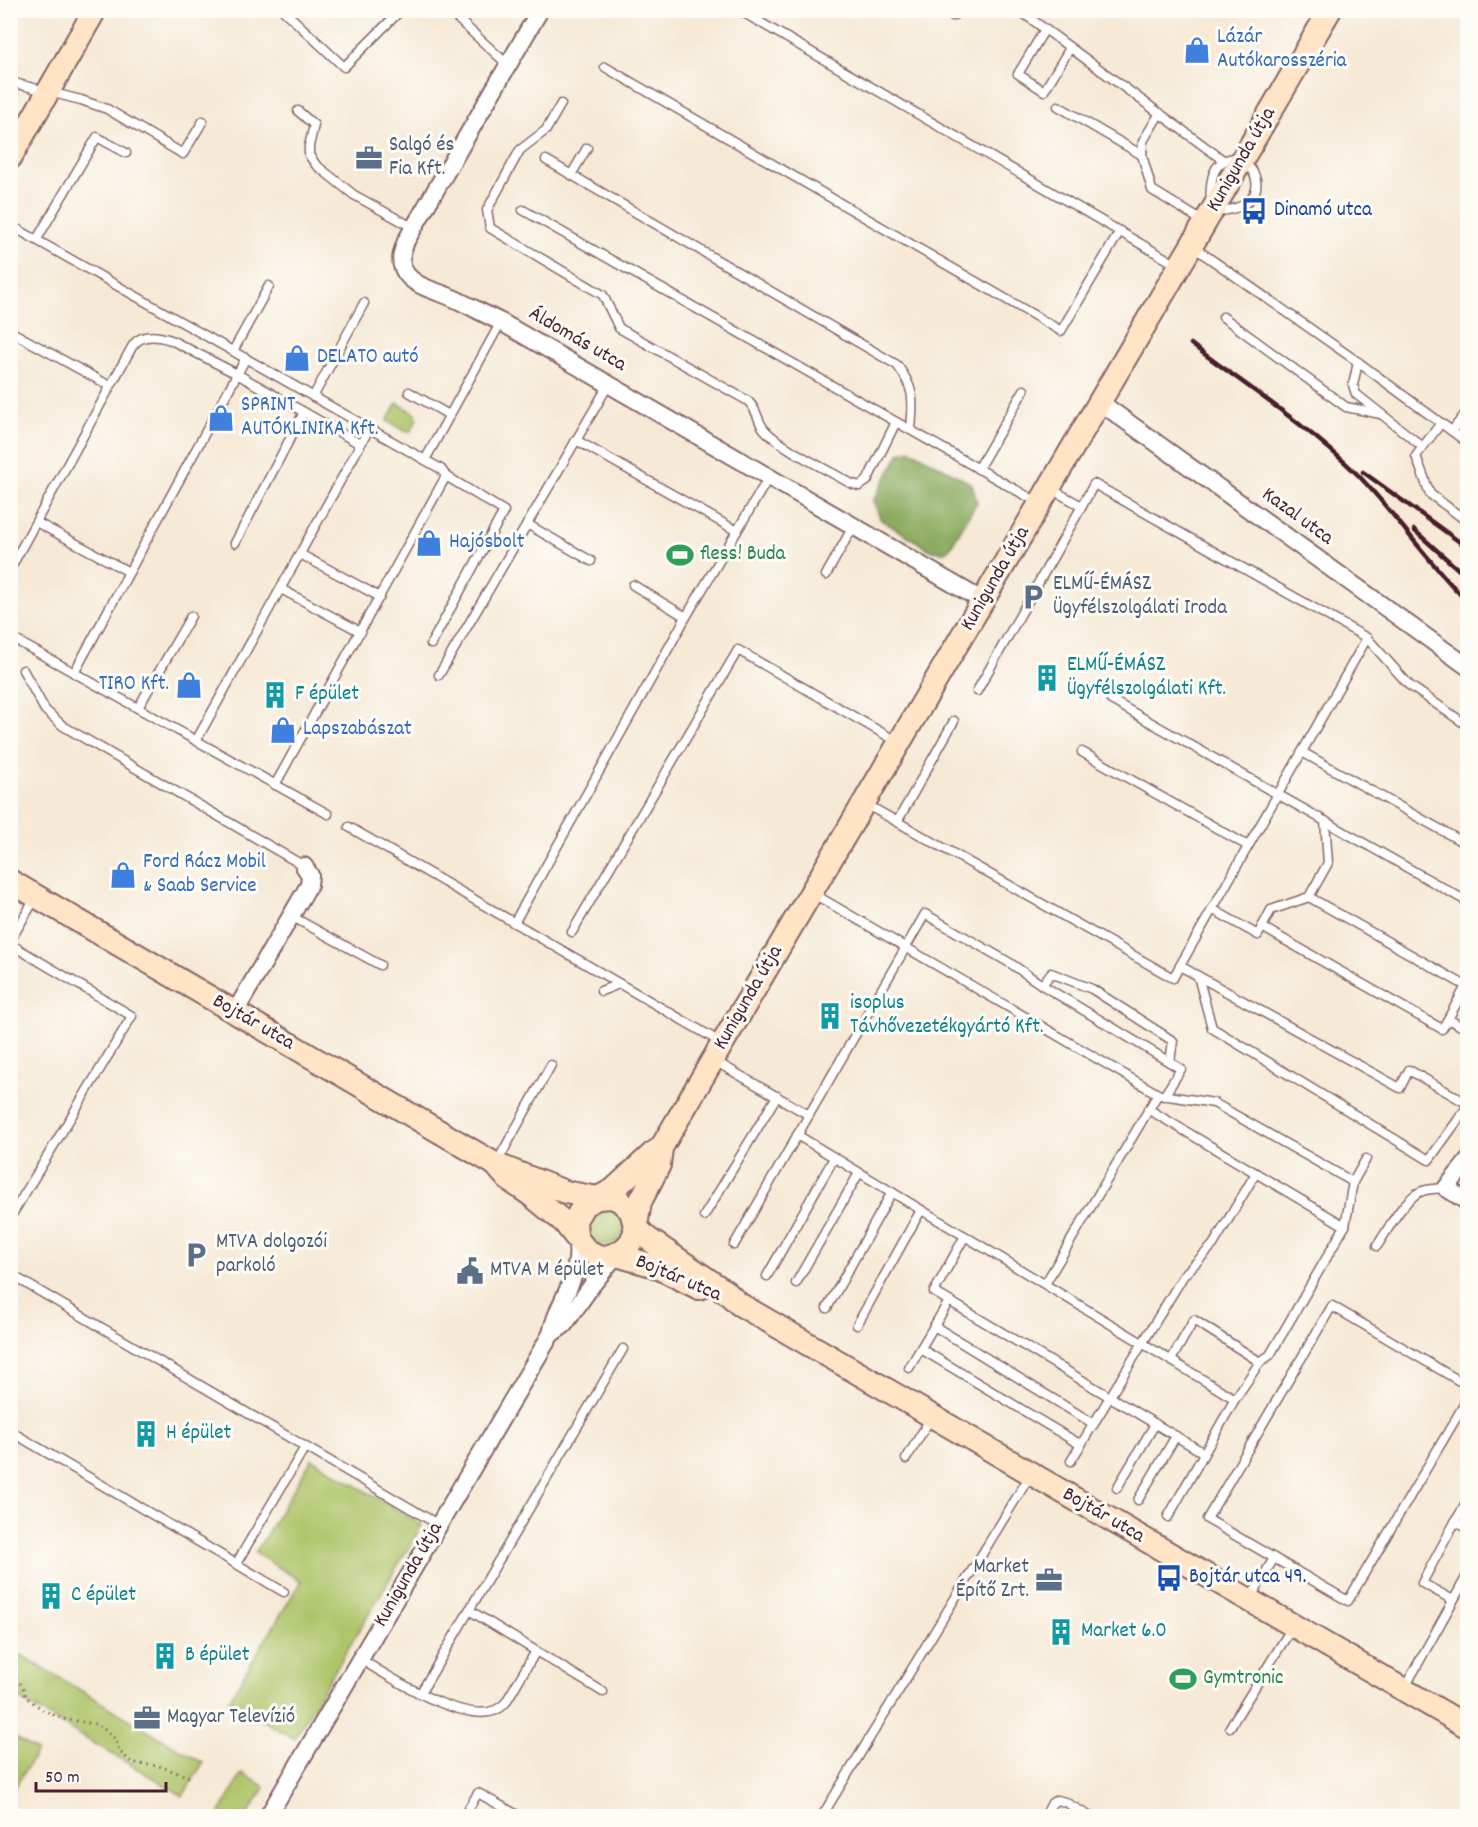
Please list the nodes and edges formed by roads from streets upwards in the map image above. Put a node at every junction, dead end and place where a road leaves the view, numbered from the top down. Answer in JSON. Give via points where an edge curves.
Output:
{"nodes":[{"id":1,"x":95,"y":10,"type":"edge"},
{"id":2,"x":540,"y":10,"type":"edge"},
{"id":3,"x":1330,"y":10,"type":"edge"},
{"id":4,"x":11,"y":157,"type":"edge"},
{"id":5,"x":1101,"y":403,"type":"junction"},
{"id":6,"x":983,"y":600,"type":"junction"},
{"id":7,"x":1467,"y":667,"type":"edge"},
{"id":8,"x":304,"y":866,"type":"road end"},
{"id":9,"x":10,"y":881,"type":"edge"},
{"id":10,"x":235,"y":1012,"type":"junction"},
{"id":11,"x":661,"y":1148,"type":"junction"},
{"id":12,"x":1467,"y":1161,"type":"edge"},
{"id":13,"x":495,"y":1164,"type":"junction"},
{"id":14,"x":598,"y":1198,"type":"junction"},
{"id":15,"x":1467,"y":1202,"type":"edge"},
{"id":16,"x":635,"y":1226,"type":"junction"},
{"id":17,"x":576,"y":1235,"type":"junction"},
{"id":18,"x":616,"y":1255,"type":"junction"},
{"id":19,"x":740,"y":1304,"type":"junction"},
{"id":20,"x":550,"y":1334,"type":"junction"},
{"id":21,"x":1467,"y":1727,"type":"edge"},
{"id":22,"x":268,"y":1816,"type":"edge"}],
"edges":[{"from":1,"to":4,"type":"street"},
{"from":2,"to":6,"type":"street","name":"Áldomás utca","via":[[414,228],[401,255],[406,274],[431,290],[501,322]]},
{"from":3,"to":5,"type":"street","name":"Kunigunda útja","via":[[1232,161],[1208,218]]},
{"from":5,"to":6,"type":"street","name":"Kunigunda útja"},
{"from":5,"to":7,"type":"street","name":"Kazal utca"},
{"from":6,"to":11,"type":"street","name":"Kunigunda útja"},
{"from":8,"to":10,"type":"street","via":[[310,875],[309,885]]},
{"from":9,"to":10,"type":"street","name":"Bojtár utca"},
{"from":10,"to":13,"type":"street","name":"Bojtár utca"},
{"from":11,"to":14,"type":"street","name":"Kunigunda útja"},
{"from":11,"to":16,"type":"street","name":"Kunigunda útja"},
{"from":12,"to":15,"type":"street","via":[[1446,1188]]},
{"from":13,"to":14,"type":"street","name":"Bojtár utca","via":[[565,1192]]},
{"from":13,"to":17,"type":"street","name":"Bojtár utca"},
{"from":14,"to":16,"type":"street","via":[[611,1197],[624,1203]]},
{"from":14,"to":17,"type":"street","name":"Kunigunda útja","via":[[580,1210],[575,1220]]},
{"from":16,"to":18,"type":"street","name":"Kunigunda útja","via":[[631,1242]]},
{"from":16,"to":19,"type":"street","name":"Bojtár utca"},
{"from":17,"to":18,"type":"street","via":[[591,1254]]},
{"from":17,"to":20,"type":"street","name":"Kunigunda útja","via":[[578,1265]]},
{"from":18,"to":19,"type":"street","name":"Bojtár utca","via":[[656,1266]]},
{"from":18,"to":20,"type":"street","name":"Kunigunda útja","via":[[564,1325]]},
{"from":19,"to":21,"type":"street","name":"Bojtár utca"},
{"from":20,"to":22,"type":"street","name":"Kunigunda útja"}]}
